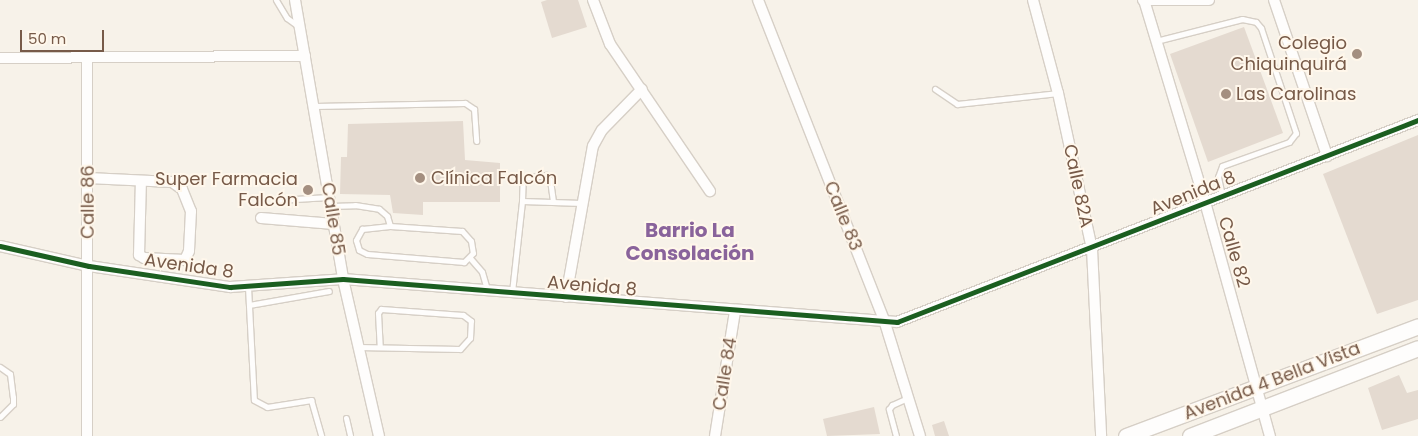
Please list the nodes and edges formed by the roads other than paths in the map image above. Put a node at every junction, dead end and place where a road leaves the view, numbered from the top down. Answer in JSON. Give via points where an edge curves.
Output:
{"nodes":[{"id":1,"x":276,"y":0,"type":"edge"},
{"id":2,"x":296,"y":0,"type":"edge"},
{"id":3,"x":593,"y":0,"type":"edge"},
{"id":4,"x":758,"y":0,"type":"edge"},
{"id":5,"x":1033,"y":0,"type":"edge"},
{"id":6,"x":1143,"y":0,"type":"edge"},
{"id":7,"x":1209,"y":0,"type":"edge"},
{"id":8,"x":1274,"y":0,"type":"edge"},
{"id":9,"x":300,"y":28,"type":"junction"},
{"id":10,"x":1156,"y":41,"type":"junction"},
{"id":11,"x":305,"y":56,"type":"junction"},
{"id":12,"x":0,"y":58,"type":"edge"},
{"id":13,"x":87,"y":59,"type":"junction"},
{"id":14,"x":642,"y":89,"type":"junction"},
{"id":15,"x":935,"y":89,"type":"dead end"},
{"id":16,"x":1058,"y":93,"type":"junction"},
{"id":17,"x":315,"y":106,"type":"junction"},
{"id":18,"x":1418,"y":120,"type":"edge"},
{"id":19,"x":476,"y":141,"type":"dead end"},
{"id":20,"x":1327,"y":156,"type":"junction"},
{"id":21,"x":88,"y":178,"type":"junction"},
{"id":22,"x":141,"y":181,"type":"junction"},
{"id":23,"x":710,"y":191,"type":"dead end"},
{"id":24,"x":1222,"y":196,"type":"junction"},
{"id":25,"x":278,"y":200,"type":"dead end"},
{"id":26,"x":522,"y":201,"type":"junction"},
{"id":27,"x":330,"y":202,"type":"junction"},
{"id":28,"x":553,"y":202,"type":"junction"},
{"id":29,"x":1205,"y":202,"type":"junction"},
{"id":30,"x":583,"y":203,"type":"junction"},
{"id":31,"x":261,"y":218,"type":"dead end"},
{"id":32,"x":334,"y":224,"type":"junction"},
{"id":33,"x":390,"y":226,"type":"junction"},
{"id":34,"x":0,"y":246,"type":"edge"},
{"id":35,"x":1092,"y":249,"type":"junction"},
{"id":36,"x":470,"y":258,"type":"junction"},
{"id":37,"x":89,"y":266,"type":"junction"},
{"id":38,"x":343,"y":279,"type":"junction"},
{"id":39,"x":248,"y":287,"type":"junction"},
{"id":40,"x":329,"y":291,"type":"dead end"},
{"id":41,"x":487,"y":291,"type":"junction"},
{"id":42,"x":511,"y":293,"type":"junction"},
{"id":43,"x":566,"y":297,"type":"junction"},
{"id":44,"x":249,"y":305,"type":"junction"},
{"id":45,"x":736,"y":311,"type":"junction"},
{"id":46,"x":885,"y":323,"type":"junction"},
{"id":47,"x":1418,"y":326,"type":"edge"},
{"id":48,"x":380,"y":346,"type":"junction"},
{"id":49,"x":357,"y":347,"type":"junction"},
{"id":50,"x":1418,"y":348,"type":"edge"},
{"id":51,"x":0,"y":367,"type":"edge"},
{"id":52,"x":1258,"y":387,"type":"junction"},
{"id":53,"x":909,"y":398,"type":"junction"},
{"id":54,"x":1263,"y":409,"type":"junction"},
{"id":55,"x":0,"y":417,"type":"edge"},
{"id":56,"x":346,"y":418,"type":"dead end"},
{"id":57,"x":87,"y":436,"type":"edge"},
{"id":58,"x":321,"y":436,"type":"edge"},
{"id":59,"x":350,"y":436,"type":"edge"},
{"id":60,"x":378,"y":436,"type":"edge"},
{"id":61,"x":715,"y":436,"type":"edge"},
{"id":62,"x":896,"y":436,"type":"edge"},
{"id":63,"x":920,"y":436,"type":"edge"},
{"id":64,"x":1101,"y":436,"type":"edge"},
{"id":65,"x":1126,"y":436,"type":"edge"},
{"id":66,"x":1190,"y":436,"type":"edge"},
{"id":67,"x":1270,"y":436,"type":"edge"}],
"edges":[{"from":1,"to":9,"type":"lane","via":[[287,18]]},
{"from":2,"to":9,"type":"street","name":"Calle 85"},
{"from":3,"to":14,"type":"street","via":[[610,44]]},
{"from":4,"to":46,"type":"street","name":"Calle 83"},
{"from":5,"to":16,"type":"street","name":"Calle 82A"},
{"from":6,"to":7,"type":"street"},
{"from":6,"to":10,"type":"street","name":"Calle 82"},
{"from":8,"to":20,"type":"street"},
{"from":9,"to":11,"type":"street","name":"Calle 85"},
{"from":10,"to":24,"type":"lane","via":[[1242,19],[1256,22],[1261,28],[1296,133],[1289,142],[1222,166],[1218,177]]},
{"from":10,"to":29,"type":"street","name":"Calle 82"},
{"from":11,"to":13,"type":"street"},
{"from":11,"to":17,"type":"street","name":"Calle 85"},
{"from":12,"to":13,"type":"street"},
{"from":13,"to":21,"type":"street","name":"Calle 86"},
{"from":14,"to":23,"type":"street"},
{"from":14,"to":30,"type":"street","via":[[597,138]]},
{"from":15,"to":16,"type":"lane","via":[[957,104]]},
{"from":16,"to":35,"type":"street","name":"Calle 82A"},
{"from":17,"to":19,"type":"lane","via":[[465,103],[474,109]]},
{"from":17,"to":27,"type":"street","name":"Calle 85"},
{"from":18,"to":20,"type":"street","name":"Avenida 8"},
{"from":20,"to":24,"type":"street","name":"Avenida 8"},
{"from":21,"to":22,"type":"street"},
{"from":21,"to":37,"type":"street","name":"Calle 86"},
{"from":22,"to":22,"type":"street","via":[[172,182],[186,196],[191,212],[189,256],[185,260],[144,258],[140,255]]},
{"from":24,"to":29,"type":"street","name":"Avenida 8"},
{"from":25,"to":27,"type":"lane"},
{"from":26,"to":28,"type":"lane"},
{"from":26,"to":28,"type":"lane","via":[[523,178],[546,174]]},
{"from":26,"to":42,"type":"lane"},
{"from":27,"to":32,"type":"street","name":"Calle 85"},
{"from":27,"to":33,"type":"lane","via":[[379,209],[387,216]]},
{"from":28,"to":30,"type":"lane"},
{"from":29,"to":35,"type":"street","name":"Avenida 8"},
{"from":29,"to":52,"type":"street","name":"Calle 82"},
{"from":30,"to":43,"type":"street"},
{"from":31,"to":32,"type":"street"},
{"from":32,"to":38,"type":"street","name":"Calle 85"},
{"from":33,"to":36,"type":"lane","via":[[462,232],[471,241]]},
{"from":33,"to":36,"type":"lane","via":[[362,229],[356,240],[359,250],[367,254],[461,261]]},
{"from":34,"to":37,"type":"street","name":"Avenida 8"},
{"from":35,"to":46,"type":"street","name":"Avenida 8","via":[[897,322]]},
{"from":35,"to":64,"type":"street","name":"Calle 82A"},
{"from":36,"to":41,"type":"lane","via":[[482,272]]},
{"from":37,"to":39,"type":"street","name":"Avenida 8"},
{"from":37,"to":57,"type":"street","name":"Calle 86"},
{"from":38,"to":39,"type":"street","name":"Avenida 8"},
{"from":38,"to":41,"type":"street","name":"Avenida 8"},
{"from":38,"to":49,"type":"street","name":"Calle 85"},
{"from":39,"to":44,"type":"lane"},
{"from":40,"to":44,"type":"lane"},
{"from":41,"to":42,"type":"street","name":"Avenida 8"},
{"from":42,"to":43,"type":"street","name":"Avenida 8"},
{"from":43,"to":45,"type":"street","name":"Avenida 8"},
{"from":44,"to":58,"type":"lane","via":[[254,400],[267,407],[311,400]]},
{"from":45,"to":46,"type":"street","name":"Avenida 8"},
{"from":45,"to":61,"type":"street","name":"Calle 84"},
{"from":46,"to":53,"type":"street","name":"Calle 83"},
{"from":47,"to":52,"type":"street","name":"Avenida 4 Bella Vista"},
{"from":48,"to":48,"type":"lane","via":[[460,348],[470,338],[471,322],[463,315],[381,310],[378,313]]},
{"from":48,"to":49,"type":"lane"},
{"from":49,"to":60,"type":"street","name":"Calle 85"},
{"from":50,"to":54,"type":"street","name":"Avenida 4 Bella Vista"},
{"from":51,"to":55,"type":"lane","via":[[10,374],[13,397],[12,404]]},
{"from":52,"to":54,"type":"street","name":"Calle 82"},
{"from":52,"to":65,"type":"street","name":"Avenida 4 Bella Vista"},
{"from":53,"to":62,"type":"lane","via":[[892,404],[889,409]]},
{"from":53,"to":63,"type":"street","name":"Calle 83"},
{"from":54,"to":66,"type":"street","name":"Avenida 4 Bella Vista"},
{"from":54,"to":67,"type":"street","name":"Calle 82"},
{"from":56,"to":59,"type":"lane"}]}
